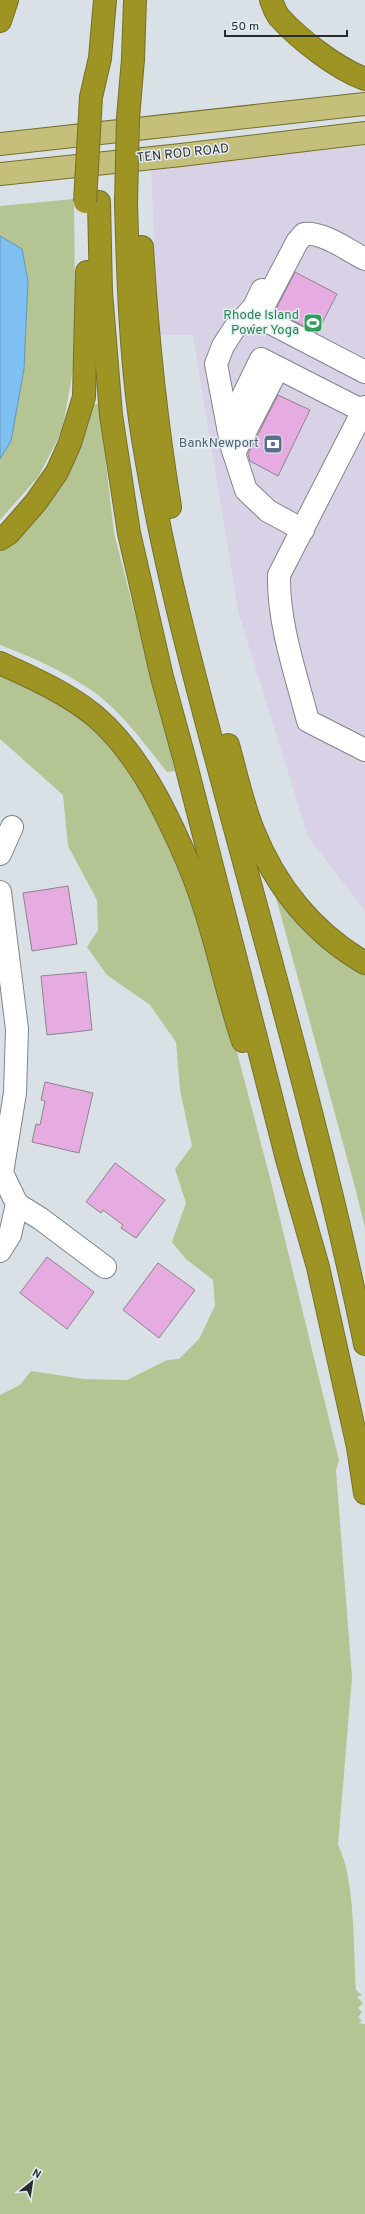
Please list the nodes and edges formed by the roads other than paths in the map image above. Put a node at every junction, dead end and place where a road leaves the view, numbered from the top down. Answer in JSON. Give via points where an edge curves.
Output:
{"nodes":[{"id":1,"x":7,"y":0,"type":"edge"},
{"id":2,"x":105,"y":0,"type":"edge"},
{"id":3,"x":135,"y":0,"type":"edge"},
{"id":4,"x":271,"y":0,"type":"edge"},
{"id":5,"x":0,"y":22,"type":"edge"},
{"id":6,"x":365,"y":79,"type":"edge"},
{"id":7,"x":365,"y":104,"type":"edge"},
{"id":8,"x":365,"y":133,"type":"edge"},
{"id":9,"x":0,"y":144,"type":"edge"},
{"id":10,"x":0,"y":174,"type":"edge"},
{"id":11,"x":133,"y":201,"type":"junction"},
{"id":12,"x":92,"y":202,"type":"junction"},
{"id":13,"x":304,"y":234,"type":"junction"},
{"id":14,"x":365,"y":259,"type":"edge"},
{"id":15,"x":278,"y":368,"type":"junction"},
{"id":16,"x":365,"y":372,"type":"edge"},
{"id":17,"x":364,"y":409,"type":"edge"},
{"id":18,"x":228,"y":427,"type":"junction"},
{"id":19,"x":234,"y":453,"type":"junction"},
{"id":20,"x":303,"y":530,"type":"junction"},
{"id":21,"x":0,"y":539,"type":"edge"},
{"id":22,"x":0,"y":663,"type":"edge"},
{"id":23,"x":365,"y":750,"type":"edge"},
{"id":24,"x":12,"y":827,"type":"dead end"},
{"id":25,"x":0,"y":854,"type":"edge"},
{"id":26,"x":0,"y":892,"type":"edge"},
{"id":27,"x":365,"y":963,"type":"edge"},
{"id":28,"x":287,"y":1159,"type":"junction"},
{"id":29,"x":16,"y":1204,"type":"junction"},
{"id":30,"x":0,"y":1251,"type":"edge"},
{"id":31,"x":105,"y":1266,"type":"dead end"},
{"id":32,"x":365,"y":1344,"type":"edge"},
{"id":33,"x":365,"y":1493,"type":"edge"}],
"edges":[{"from":1,"to":5,"type":"highway"},
{"from":2,"to":12,"type":"highway","bridge":true,"via":[[100,58],[91,97]]},
{"from":3,"to":11,"type":"highway","bridge":true,"via":[[133,59],[139,114]]},
{"from":4,"to":6,"type":"highway","via":[[278,16],[307,42],[350,74]]},
{"from":7,"to":9,"type":"main road"},
{"from":8,"to":10,"type":"main road","name":"TEN ROD ROAD"},
{"from":11,"to":27,"type":"highway","via":[[162,459],[174,532],[208,678],[248,815],[264,854],[292,901],[316,926]]},
{"from":11,"to":32,"type":"highway","via":[[133,348],[150,476],[196,686],[324,1166],[348,1260]]},
{"from":12,"to":21,"type":"highway","via":[[84,397],[70,443],[57,472],[18,523]]},
{"from":12,"to":28,"type":"highway","via":[[111,415],[129,533],[162,678]]},
{"from":13,"to":14,"type":"street","via":[[312,233]]},
{"from":13,"to":16,"type":"street","via":[[286,262],[261,315],[265,320]]},
{"from":13,"to":18,"type":"street","via":[[288,240],[254,307],[223,346],[216,364]]},
{"from":15,"to":17,"type":"street"},
{"from":15,"to":18,"type":"street","via":[[261,359]]},
{"from":15,"to":19,"type":"street"},
{"from":17,"to":20,"type":"street"},
{"from":18,"to":19,"type":"street"},
{"from":19,"to":20,"type":"street","via":[[246,490],[268,511]]},
{"from":20,"to":23,"type":"street","via":[[279,575],[279,599],[308,721]]},
{"from":22,"to":28,"type":"highway","via":[[48,685],[94,716],[113,733],[152,788],[180,845],[204,905],[233,1011]]},
{"from":24,"to":25,"type":"street"},
{"from":26,"to":29,"type":"street","via":[[16,1029],[15,1093],[2,1173]]},
{"from":28,"to":33,"type":"highway","via":[[318,1267],[358,1447]]},
{"from":29,"to":30,"type":"street","via":[[10,1235]]},
{"from":29,"to":31,"type":"street"}]}
